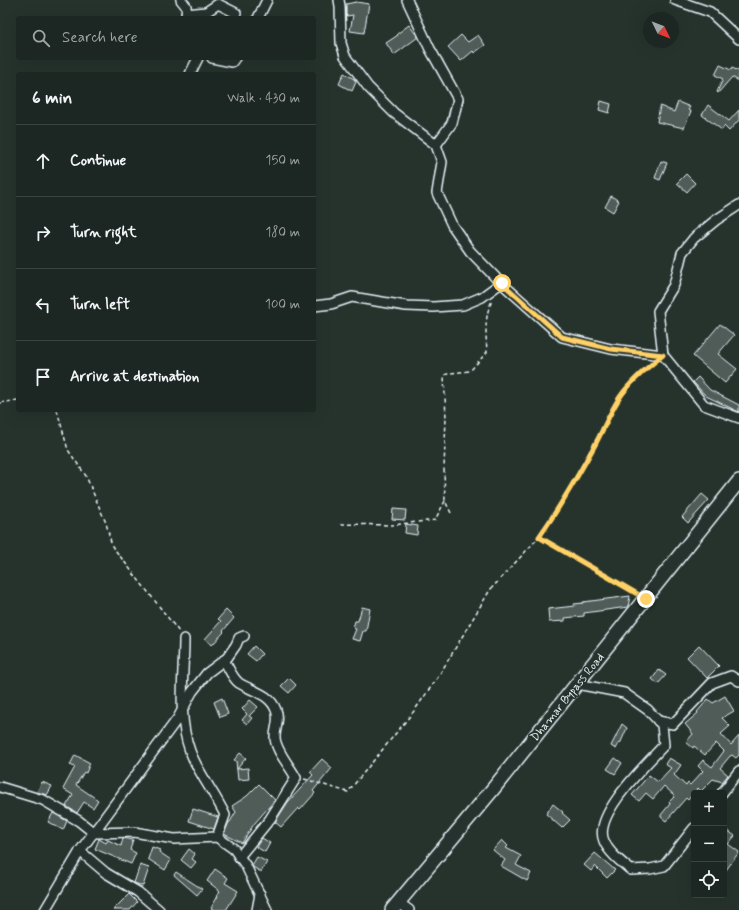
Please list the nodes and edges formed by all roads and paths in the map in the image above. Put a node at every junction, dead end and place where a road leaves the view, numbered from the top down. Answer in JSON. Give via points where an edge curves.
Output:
{"nodes":[{"id":1,"x":181,"y":0,"type":"edge"},
{"id":2,"x":267,"y":0,"type":"edge"},
{"id":3,"x":339,"y":0,"type":"edge"},
{"id":4,"x":407,"y":0,"type":"edge"},
{"id":5,"x":676,"y":0,"type":"edge"},
{"id":6,"x":236,"y":13,"type":"dead end"},
{"id":7,"x":186,"y":16,"type":"edge"},
{"id":8,"x":259,"y":16,"type":"edge"},
{"id":9,"x":739,"y":39,"type":"edge"},
{"id":10,"x":197,"y":60,"type":"edge"},
{"id":11,"x":222,"y":60,"type":"edge"},
{"id":12,"x":234,"y":60,"type":"edge"},
{"id":13,"x":191,"y":72,"type":"edge"},
{"id":14,"x":436,"y":145,"type":"junction"},
{"id":15,"x":739,"y":205,"type":"edge"},
{"id":16,"x":502,"y":283,"type":"junction"},
{"id":17,"x":492,"y":301,"type":"dead end"},
{"id":18,"x":316,"y":306,"type":"edge"},
{"id":19,"x":663,"y":355,"type":"junction"},
{"id":20,"x":16,"y":400,"type":"edge"},
{"id":21,"x":0,"y":403,"type":"edge"},
{"id":22,"x":58,"y":412,"type":"edge"},
{"id":23,"x":739,"y":418,"type":"edge"},
{"id":24,"x":739,"y":481,"type":"edge"},
{"id":25,"x":445,"y":502,"type":"junction"},
{"id":26,"x":451,"y":513,"type":"dead end"},
{"id":27,"x":341,"y":524,"type":"dead end"},
{"id":28,"x":539,"y":537,"type":"junction"},
{"id":29,"x":646,"y":599,"type":"junction"},
{"id":30,"x":244,"y":636,"type":"dead end"},
{"id":31,"x":184,"y":638,"type":"joint"},
{"id":32,"x":224,"y":660,"type":"junction"},
{"id":33,"x":739,"y":681,"type":"edge"},
{"id":34,"x":577,"y":684,"type":"junction"},
{"id":35,"x":182,"y":710,"type":"junction"},
{"id":36,"x":658,"y":721,"type":"junction"},
{"id":37,"x":739,"y":771,"type":"edge"},
{"id":38,"x":296,"y":778,"type":"junction"},
{"id":39,"x":0,"y":787,"type":"edge"},
{"id":40,"x":724,"y":790,"type":"edge"},
{"id":41,"x":691,"y":832,"type":"edge"},
{"id":42,"x":94,"y":833,"type":"junction"},
{"id":43,"x":217,"y":837,"type":"junction"},
{"id":44,"x":80,"y":851,"type":"junction"},
{"id":45,"x":239,"y":856,"type":"junction"},
{"id":46,"x":260,"y":894,"type":"junction"},
{"id":47,"x":395,"y":906,"type":"edge"},
{"id":48,"x":45,"y":910,"type":"edge"},
{"id":49,"x":159,"y":910,"type":"edge"},
{"id":50,"x":257,"y":910,"type":"edge"},
{"id":51,"x":267,"y":910,"type":"edge"},
{"id":52,"x":409,"y":910,"type":"edge"}],
"edges":[{"from":1,"to":7,"type":"street","via":[[186,6]]},
{"from":2,"to":8,"type":"street"},
{"from":3,"to":14,"type":"street","via":[[341,43],[345,56],[368,87],[394,113]]},
{"from":4,"to":14,"type":"street","via":[[430,50],[458,99],[452,123]]},
{"from":5,"to":9,"type":"street","via":[[710,12]]},
{"from":6,"to":7,"type":"street","via":[[218,4],[206,12]]},
{"from":10,"to":13,"type":"street"},
{"from":11,"to":12,"type":"street"},
{"from":14,"to":16,"type":"street","via":[[442,162],[437,193],[452,225],[470,251]]},
{"from":15,"to":19,"type":"street","via":[[694,238],[682,253],[674,285],[658,311]]},
{"from":16,"to":18,"type":"street","via":[[482,297],[463,305],[406,306],[352,297]]},
{"from":16,"to":19,"type":"street","via":[[562,337],[611,349]]},
{"from":17,"to":25,"type":"path","via":[[488,306],[487,352],[470,371],[444,376]]},
{"from":19,"to":23,"type":"street","via":[[704,405]]},
{"from":19,"to":28,"type":"path","via":[[644,370],[620,397],[596,444]]},
{"from":20,"to":21,"type":"path"},
{"from":22,"to":31,"type":"path","via":[[68,450],[86,476],[106,523],[112,546]]},
{"from":24,"to":29,"type":"main road","name":"Dhamar Bypass Road"},
{"from":25,"to":26,"type":"path"},
{"from":25,"to":27,"type":"path","via":[[435,520],[392,525]]},
{"from":28,"to":29,"type":"path"},
{"from":28,"to":38,"type":"path","via":[[490,590],[434,683],[348,792]]},
{"from":29,"to":34,"type":"main road","name":"Dhamar Bypass Road"},
{"from":30,"to":32,"type":"street","via":[[239,638]]},
{"from":31,"to":35,"type":"street"},
{"from":32,"to":35,"type":"street","via":[[207,673]]},
{"from":32,"to":38,"type":"street","via":[[238,682],[257,690],[268,698],[277,710],[275,737],[278,751]]},
{"from":33,"to":36,"type":"street","via":[[731,676],[712,683],[673,724]]},
{"from":34,"to":36,"type":"street","via":[[624,693],[648,710]]},
{"from":34,"to":47,"type":"main road","name":"Dhamar Bypass Road"},
{"from":35,"to":42,"type":"street"},
{"from":35,"to":43,"type":"street","via":[[190,751],[201,776],[225,816]]},
{"from":36,"to":41,"type":"street","via":[[662,725],[664,745],[610,807],[603,824],[603,840],[617,858],[631,870],[650,869],[664,866]]},
{"from":37,"to":40,"type":"street"},
{"from":38,"to":45,"type":"street","via":[[270,819]]},
{"from":39,"to":42,"type":"street","via":[[44,800]]},
{"from":42,"to":43,"type":"street","via":[[134,832],[174,839]]},
{"from":42,"to":44,"type":"street"},
{"from":43,"to":45,"type":"street","via":[[234,849]]},
{"from":44,"to":48,"type":"street"},
{"from":44,"to":49,"type":"street","via":[[106,873],[138,892]]},
{"from":45,"to":46,"type":"street"},
{"from":46,"to":50,"type":"street"},
{"from":46,"to":51,"type":"street"},
{"from":47,"to":52,"type":"street"}]}
